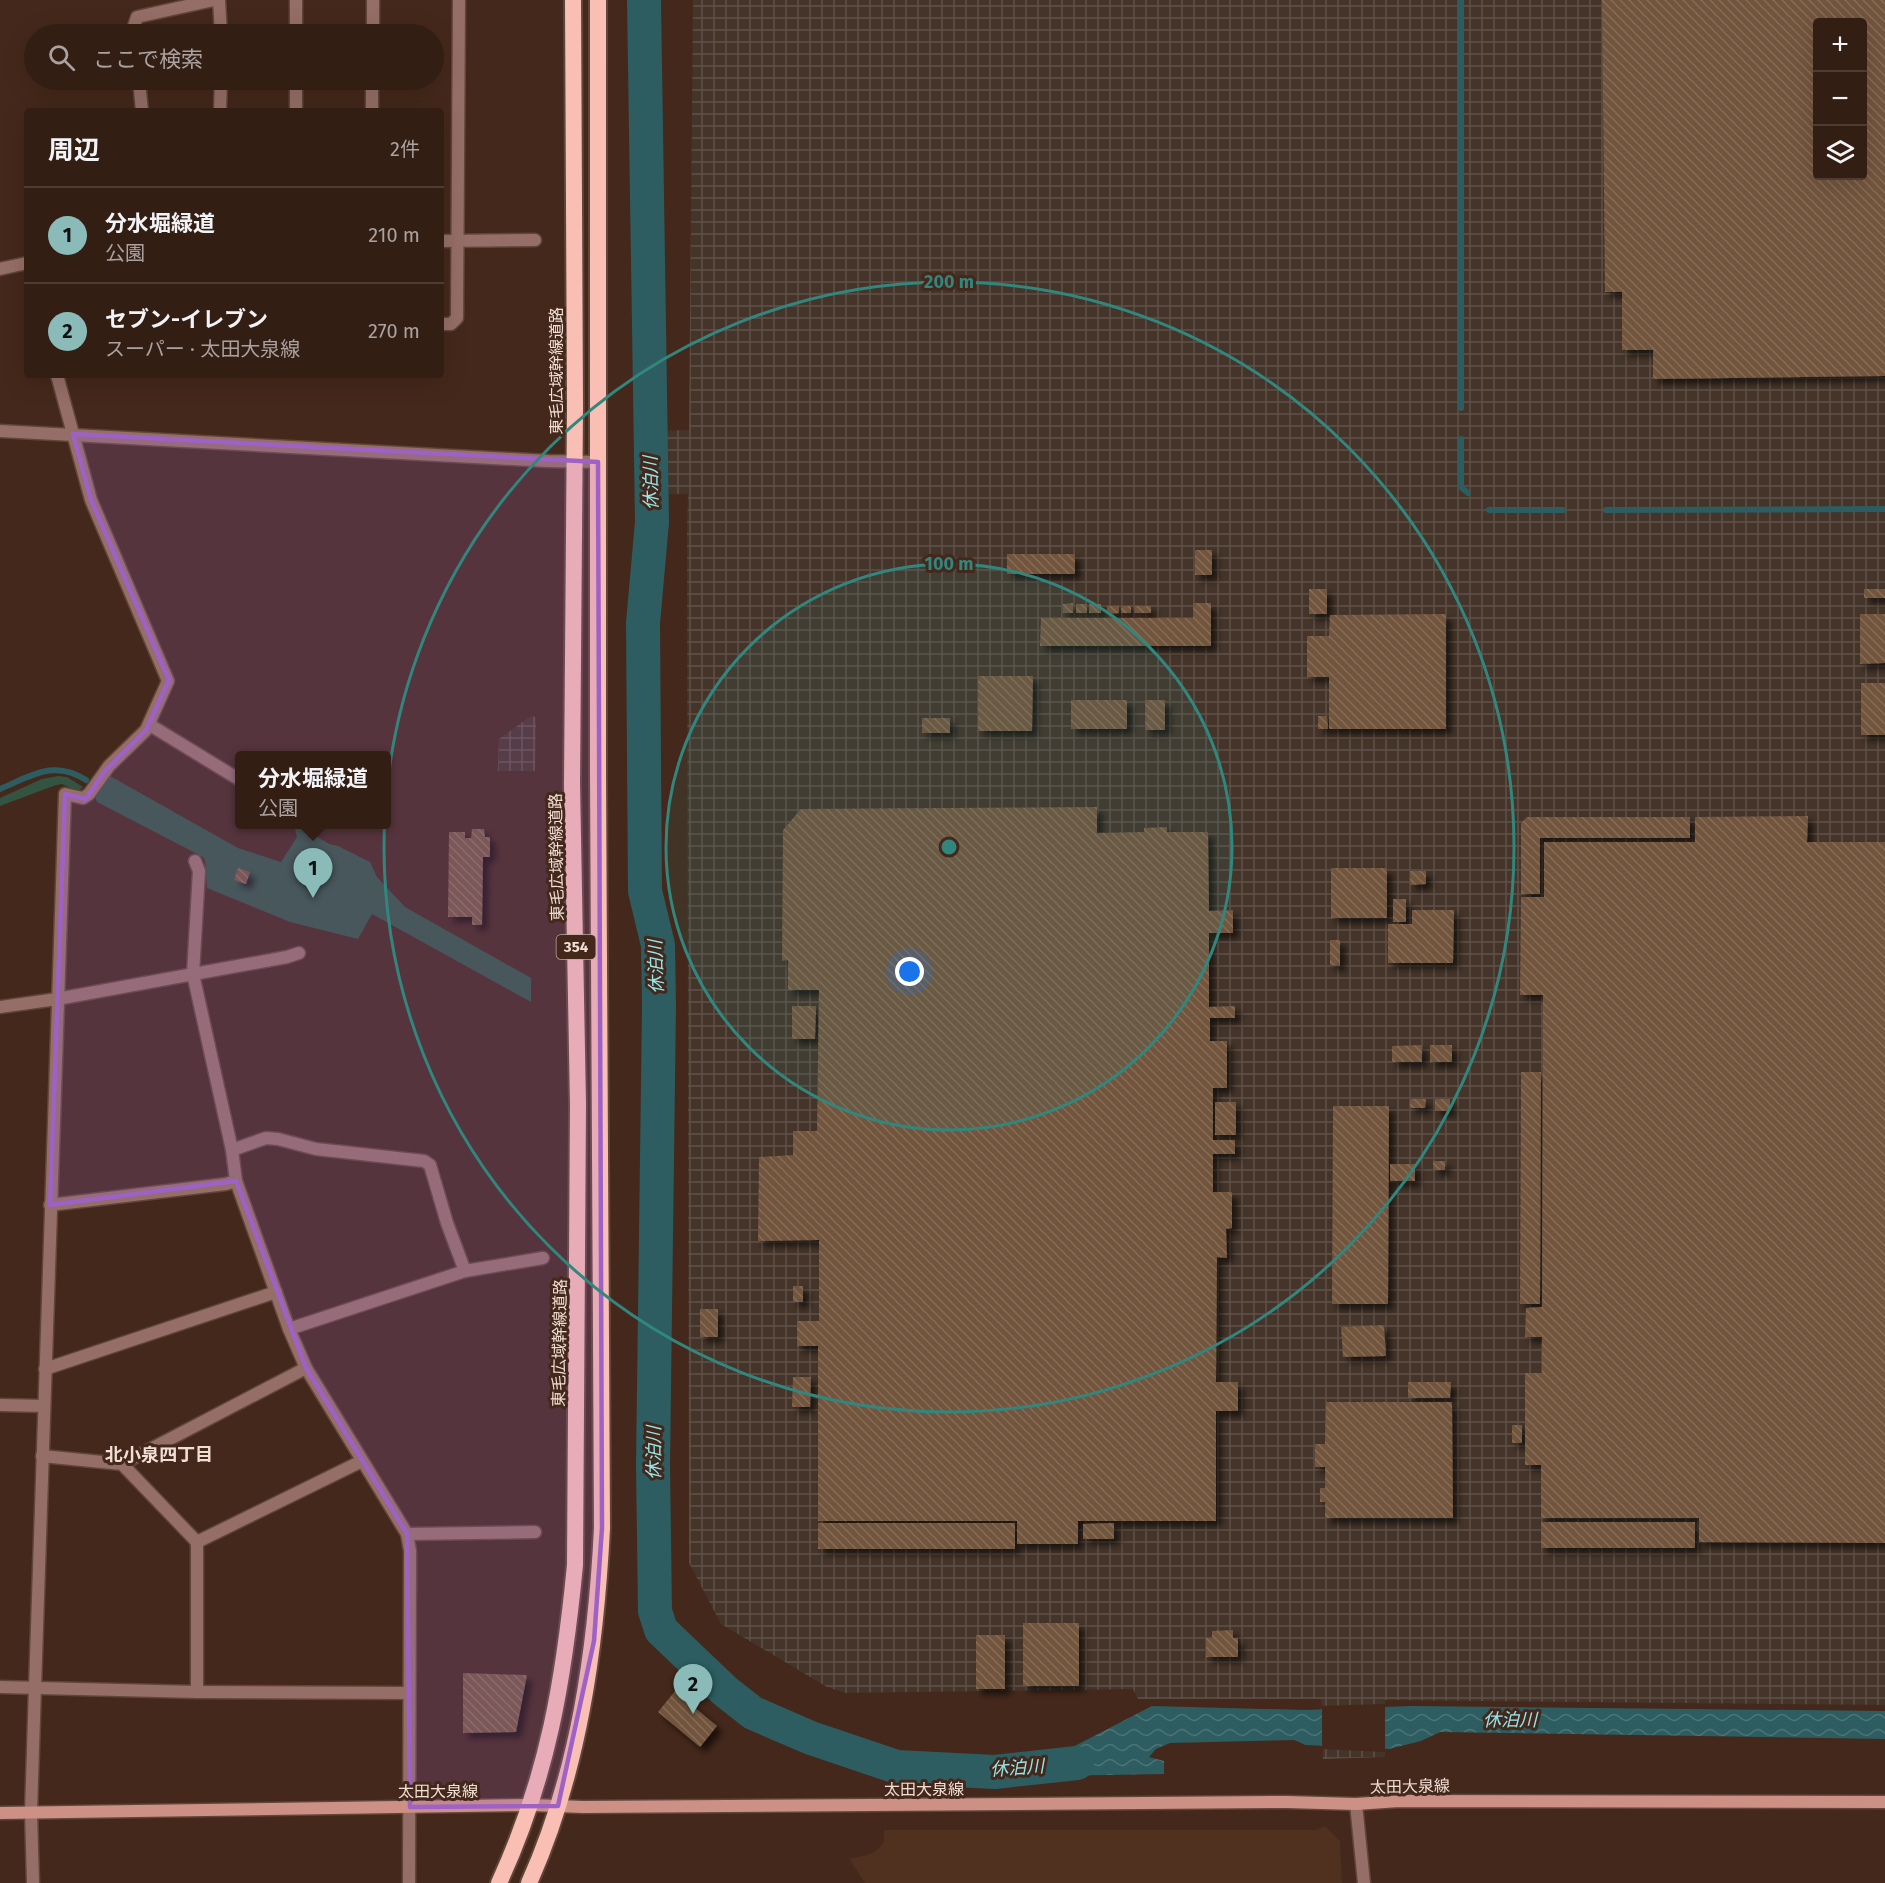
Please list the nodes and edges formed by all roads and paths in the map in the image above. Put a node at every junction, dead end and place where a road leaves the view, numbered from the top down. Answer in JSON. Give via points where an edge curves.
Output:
{"nodes":[{"id":1,"x":214,"y":0,"type":"edge"},
{"id":2,"x":219,"y":0,"type":"edge"},
{"id":3,"x":296,"y":0,"type":"edge"},
{"id":4,"x":373,"y":0,"type":"edge"},
{"id":5,"x":459,"y":0,"type":"edge"},
{"id":6,"x":573,"y":0,"type":"edge"},
{"id":7,"x":598,"y":0,"type":"edge"},
{"id":8,"x":135,"y":24,"type":"edge"},
{"id":9,"x":220,"y":24,"type":"edge"},
{"id":10,"x":296,"y":24,"type":"edge"},
{"id":11,"x":373,"y":24,"type":"edge"},
{"id":12,"x":140,"y":90,"type":"edge"},
{"id":13,"x":220,"y":90,"type":"edge"},
{"id":14,"x":296,"y":90,"type":"edge"},
{"id":15,"x":372,"y":90,"type":"edge"},
{"id":16,"x":142,"y":108,"type":"edge"},
{"id":17,"x":220,"y":108,"type":"edge"},
{"id":18,"x":296,"y":108,"type":"edge"},
{"id":19,"x":372,"y":108,"type":"edge"},
{"id":20,"x":535,"y":240,"type":"dead end"},
{"id":21,"x":444,"y":241,"type":"edge"},
{"id":22,"x":458,"y":241,"type":"junction"},
{"id":23,"x":24,"y":264,"type":"edge"},
{"id":24,"x":0,"y":270,"type":"edge"},
{"id":25,"x":444,"y":324,"type":"edge"},
{"id":26,"x":58,"y":378,"type":"edge"},
{"id":27,"x":0,"y":431,"type":"edge"},
{"id":28,"x":73,"y":434,"type":"junction"},
{"id":29,"x":574,"y":462,"type":"junction"},
{"id":30,"x":598,"y":462,"type":"junction"},
{"id":31,"x":150,"y":724,"type":"junction"},
{"id":32,"x":235,"y":777,"type":"edge"},
{"id":33,"x":195,"y":861,"type":"dead end"},
{"id":34,"x":299,"y":953,"type":"dead end"},
{"id":35,"x":193,"y":974,"type":"junction"},
{"id":36,"x":57,"y":999,"type":"junction"},
{"id":37,"x":0,"y":1007,"type":"edge"},
{"id":38,"x":232,"y":1150,"type":"junction"},
{"id":39,"x":237,"y":1181,"type":"junction"},
{"id":40,"x":50,"y":1205,"type":"junction"},
{"id":41,"x":543,"y":1258,"type":"dead end"},
{"id":42,"x":465,"y":1271,"type":"junction"},
{"id":43,"x":276,"y":1292,"type":"junction"},
{"id":44,"x":289,"y":1329,"type":"junction"},
{"id":45,"x":306,"y":1368,"type":"junction"},
{"id":46,"x":45,"y":1370,"type":"junction"},
{"id":47,"x":0,"y":1405,"type":"edge"},
{"id":48,"x":44,"y":1406,"type":"junction"},
{"id":49,"x":42,"y":1456,"type":"junction"},
{"id":50,"x":362,"y":1461,"type":"junction"},
{"id":51,"x":122,"y":1464,"type":"junction"},
{"id":52,"x":535,"y":1532,"type":"dead end"},
{"id":53,"x":407,"y":1534,"type":"junction"},
{"id":54,"x":197,"y":1542,"type":"junction"},
{"id":55,"x":0,"y":1687,"type":"edge"},
{"id":56,"x":35,"y":1687,"type":"junction"},
{"id":57,"x":197,"y":1692,"type":"junction"},
{"id":58,"x":408,"y":1693,"type":"junction"},
{"id":59,"x":1885,"y":1802,"type":"edge"},
{"id":60,"x":1356,"y":1804,"type":"junction"},
{"id":61,"x":531,"y":1805,"type":"junction"},
{"id":62,"x":558,"y":1806,"type":"junction"},
{"id":63,"x":410,"y":1807,"type":"junction"},
{"id":64,"x":31,"y":1812,"type":"junction"},
{"id":65,"x":0,"y":1813,"type":"edge"},
{"id":66,"x":33,"y":1883,"type":"edge"},
{"id":67,"x":409,"y":1883,"type":"edge"},
{"id":68,"x":499,"y":1883,"type":"edge"},
{"id":69,"x":529,"y":1883,"type":"edge"},
{"id":70,"x":1364,"y":1883,"type":"edge"}],
"edges":[{"from":1,"to":8,"type":"street","via":[[137,17]]},
{"from":2,"to":9,"type":"street"},
{"from":3,"to":10,"type":"street"},
{"from":4,"to":11,"type":"street"},
{"from":5,"to":22,"type":"street"},
{"from":6,"to":29,"type":"highway","name":"東毛広域幹線道路","number":"354"},
{"from":7,"to":30,"type":"highway","number":"354"},
{"from":12,"to":16,"type":"street"},
{"from":13,"to":17,"type":"street"},
{"from":14,"to":18,"type":"street"},
{"from":15,"to":19,"type":"street"},
{"from":20,"to":22,"type":"street"},
{"from":21,"to":22,"type":"street"},
{"from":22,"to":25,"type":"street","via":[[457,318]]},
{"from":23,"to":24,"type":"street"},
{"from":26,"to":28,"type":"street"},
{"from":27,"to":28,"type":"street"},
{"from":28,"to":29,"type":"street"},
{"from":28,"to":31,"type":"street","via":[[91,500],[167,677]]},
{"from":29,"to":30,"type":"street"},
{"from":29,"to":61,"type":"highway","name":"東毛広域幹線道路","number":"354","via":[[572,784],[578,1149],[575,1564],[568,1640],[553,1726]]},
{"from":30,"to":62,"type":"highway","number":"354","via":[[602,1528],[594,1641],[584,1704]]},
{"from":31,"to":32,"type":"street"},
{"from":31,"to":36,"type":"street","via":[[104,772],[89,794],[83,798],[65,794]]},
{"from":33,"to":35,"type":"street","via":[[199,872]]},
{"from":34,"to":35,"type":"street"},
{"from":35,"to":36,"type":"street"},
{"from":35,"to":38,"type":"street"},
{"from":36,"to":37,"type":"street"},
{"from":36,"to":40,"type":"street"},
{"from":38,"to":39,"type":"street"},
{"from":38,"to":42,"type":"street","via":[[266,1138],[316,1149],[424,1161],[430,1165]]},
{"from":39,"to":40,"type":"street"},
{"from":39,"to":43,"type":"street"},
{"from":40,"to":46,"type":"street"},
{"from":41,"to":42,"type":"street"},
{"from":42,"to":44,"type":"street"},
{"from":43,"to":44,"type":"street"},
{"from":43,"to":46,"type":"street"},
{"from":44,"to":45,"type":"street"},
{"from":45,"to":50,"type":"street"},
{"from":45,"to":51,"type":"street"},
{"from":46,"to":48,"type":"street"},
{"from":47,"to":48,"type":"street"},
{"from":48,"to":49,"type":"street"},
{"from":49,"to":51,"type":"street"},
{"from":49,"to":56,"type":"street"},
{"from":50,"to":53,"type":"street"},
{"from":50,"to":54,"type":"street"},
{"from":51,"to":54,"type":"street"},
{"from":52,"to":53,"type":"street"},
{"from":53,"to":58,"type":"street"},
{"from":54,"to":57,"type":"street"},
{"from":55,"to":56,"type":"street"},
{"from":56,"to":57,"type":"street"},
{"from":56,"to":64,"type":"street"},
{"from":57,"to":58,"type":"street"},
{"from":58,"to":63,"type":"street"},
{"from":59,"to":60,"type":"main road","name":"太田大泉線"},
{"from":60,"to":62,"type":"main road","name":"太田大泉線"},
{"from":60,"to":70,"type":"street"},
{"from":61,"to":62,"type":"main road","name":"太田大泉線"},
{"from":61,"to":63,"type":"main road","name":"太田大泉線"},
{"from":61,"to":68,"type":"highway","name":"東毛広域幹線道路","number":"354"},
{"from":62,"to":69,"type":"highway","number":"354"},
{"from":63,"to":64,"type":"main road","name":"太田大泉線"},
{"from":63,"to":67,"type":"street"},
{"from":64,"to":65,"type":"main road","name":"太田大泉線"},
{"from":64,"to":66,"type":"street"}]}
